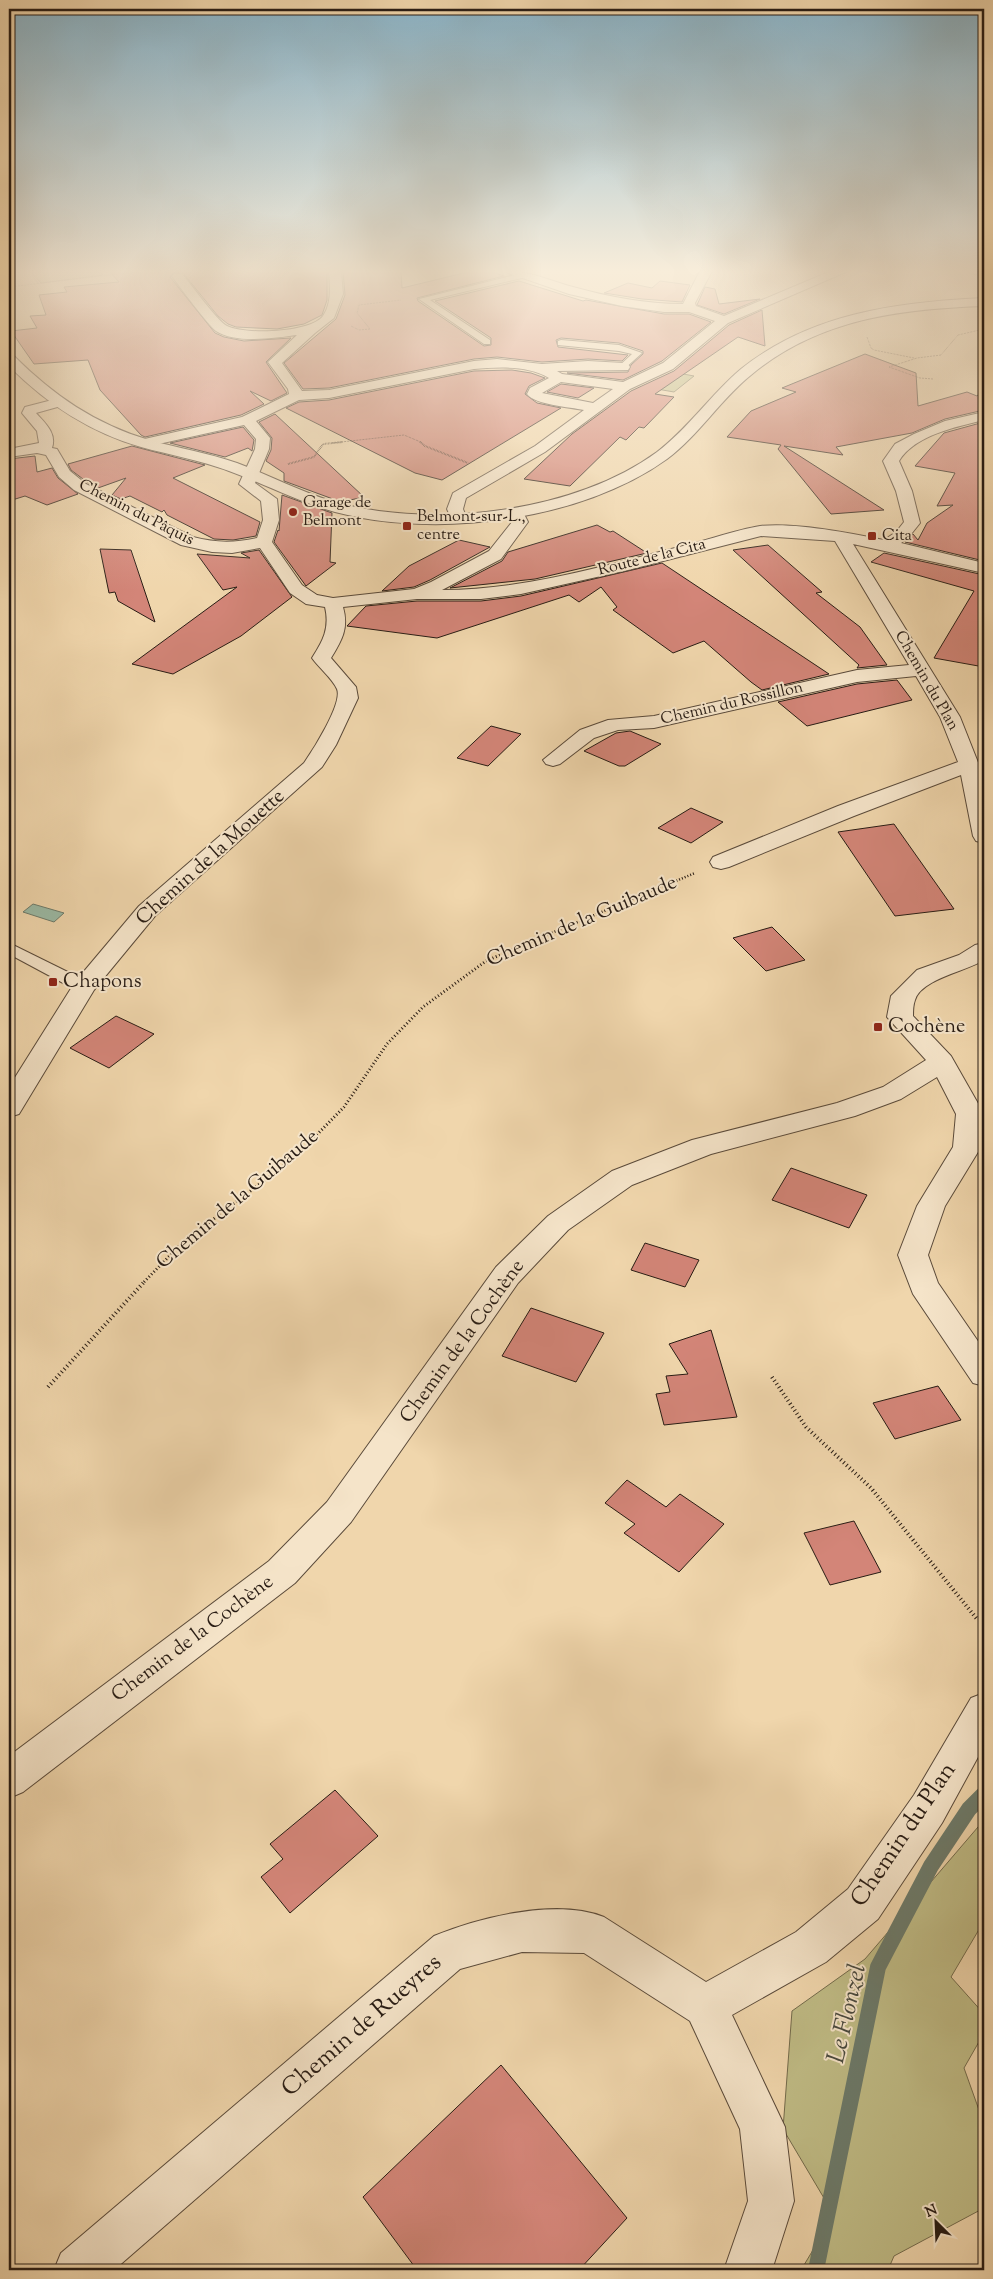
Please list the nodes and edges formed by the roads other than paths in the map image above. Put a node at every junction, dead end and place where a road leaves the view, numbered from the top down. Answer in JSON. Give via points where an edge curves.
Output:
{"nodes":[{"id":1,"x":27,"y":377,"type":"edge"},
{"id":2,"x":286,"y":377,"type":"edge"},
{"id":3,"x":412,"y":377,"type":"edge"},
{"id":4,"x":644,"y":377,"type":"edge"},
{"id":5,"x":741,"y":377,"type":"edge"},
{"id":6,"x":559,"y":378,"type":"joint"},
{"id":7,"x":626,"y":386,"type":"junction"},
{"id":8,"x":296,"y":396,"type":"junction"},
{"id":9,"x":56,"y":403,"type":"junction"},
{"id":10,"x":597,"y":408,"type":"junction"},
{"id":11,"x":984,"y":416,"type":"edge"},
{"id":12,"x":247,"y":420,"type":"junction"},
{"id":13,"x":145,"y":443,"type":"junction"},
{"id":14,"x":40,"y":449,"type":"junction"},
{"id":15,"x":9,"y":453,"type":"edge"},
{"id":16,"x":250,"y":473,"type":"junction"},
{"id":17,"x":518,"y":517,"type":"dead end"},
{"id":18,"x":459,"y":519,"type":"junction"},
{"id":19,"x":841,"y":537,"type":"junction"},
{"id":20,"x":264,"y":542,"type":"junction"},
{"id":21,"x":887,"y":544,"type":"junction"},
{"id":22,"x":984,"y":568,"type":"edge"},
{"id":23,"x":417,"y":594,"type":"junction"},
{"id":24,"x":332,"y":603,"type":"junction"},
{"id":25,"x":920,"y":670,"type":"junction"},
{"id":26,"x":553,"y":760,"type":"dead end"},
{"id":27,"x":969,"y":765,"type":"junction"},
{"id":28,"x":984,"y":836,"type":"edge"},
{"id":29,"x":721,"y":862,"type":"road end"},
{"id":30,"x":9,"y":948,"type":"edge"},
{"id":31,"x":984,"y":950,"type":"edge"},
{"id":32,"x":84,"y":987,"type":"junction"},
{"id":33,"x":942,"y":1062,"type":"junction"},
{"id":34,"x":9,"y":1108,"type":"edge"},
{"id":35,"x":984,"y":1374,"type":"edge"},
{"id":36,"x":984,"y":1710,"type":"edge"},
{"id":37,"x":9,"y":1779,"type":"edge"},
{"id":38,"x":705,"y":2006,"type":"junction"},
{"id":39,"x":78,"y":2270,"type":"edge"},
{"id":40,"x":748,"y":2270,"type":"edge"}],
"edges":[{"from":1,"to":9,"type":"street"},
{"from":2,"to":8,"type":"street"},
{"from":3,"to":8,"type":"street","via":[[329,394]]},
{"from":4,"to":7,"type":"street"},
{"from":5,"to":18,"type":"street","via":[[663,454],[630,475],[571,499]]},
{"from":6,"to":7,"type":"street"},
{"from":6,"to":10,"type":"street","via":[[534,394]]},
{"from":7,"to":10,"type":"street"},
{"from":8,"to":12,"type":"street"},
{"from":9,"to":13,"type":"street","via":[[96,426]]},
{"from":9,"to":14,"type":"street","via":[[30,410],[47,439],[46,446]]},
{"from":10,"to":18,"type":"street","via":[[540,449],[459,496],[455,509]]},
{"from":11,"to":21,"type":"street","via":[[950,424],[900,447],[891,461],[900,479],[912,523],[902,535]]},
{"from":12,"to":13,"type":"street"},
{"from":12,"to":16,"type":"street","via":[[263,438],[262,449]]},
{"from":13,"to":16,"type":"street"},
{"from":14,"to":15,"type":"street"},
{"from":14,"to":20,"type":"street","name":"Chemin du Pâquis","via":[[52,452],[64,474],[80,487],[187,541],[232,548]]},
{"from":16,"to":18,"type":"street","via":[[341,508],[412,519]]},
{"from":16,"to":20,"type":"street","via":[[247,484],[269,499],[272,520]]},
{"from":17,"to":23,"type":"street","via":[[520,522],[495,556]]},
{"from":19,"to":21,"type":"street","name":"Route de la Cita"},
{"from":19,"to":23,"type":"street","name":"Route de la Cita","via":[[761,531],[526,588],[482,596]]},
{"from":19,"to":25,"type":"street","name":"Chemin du Plan"},
{"from":20,"to":24,"type":"street","via":[[296,590],[312,600]]},
{"from":21,"to":22,"type":"street","name":"Route de la Cita"},
{"from":23,"to":24,"type":"street"},
{"from":24,"to":32,"type":"street","name":"Chemin de la Mouette","via":[[338,621],[334,638],[321,658],[346,687],[348,698],[312,767],[147,911]]},
{"from":25,"to":26,"type":"street","name":"Chemin du Rossillon","via":[[857,676],[654,722],[615,724],[587,734]]},
{"from":25,"to":27,"type":"street","name":"Chemin du Plan","via":[[950,717]]},
{"from":27,"to":28,"type":"street","name":"Chemin du Plan"},
{"from":27,"to":29,"type":"street"},
{"from":30,"to":32,"type":"lane"},
{"from":31,"to":33,"type":"street","via":[[968,960],[926,975],[902,996],[900,1017]]},
{"from":32,"to":34,"type":"street","name":"Chemin de la Mouette"},
{"from":33,"to":35,"type":"street","via":[[970,1114],[967,1147],[931,1206],[913,1255],[924,1286]]},
{"from":33,"to":37,"type":"street","name":"Chemin de la Cochène","via":[[892,1094],[845,1110],[702,1147],[622,1178],[558,1223],[507,1275],[339,1512],[282,1572]]},
{"from":36,"to":38,"type":"street","name":"Chemin du Plan","via":[[928,1809],[864,1904],[812,1947]]},
{"from":38,"to":39,"type":"street","name":"Chemin de Rueyres","via":[[589,1932],[522,1931],[450,1951]]},
{"from":38,"to":40,"type":"street","via":[[762,2127],[771,2202]]}]}
